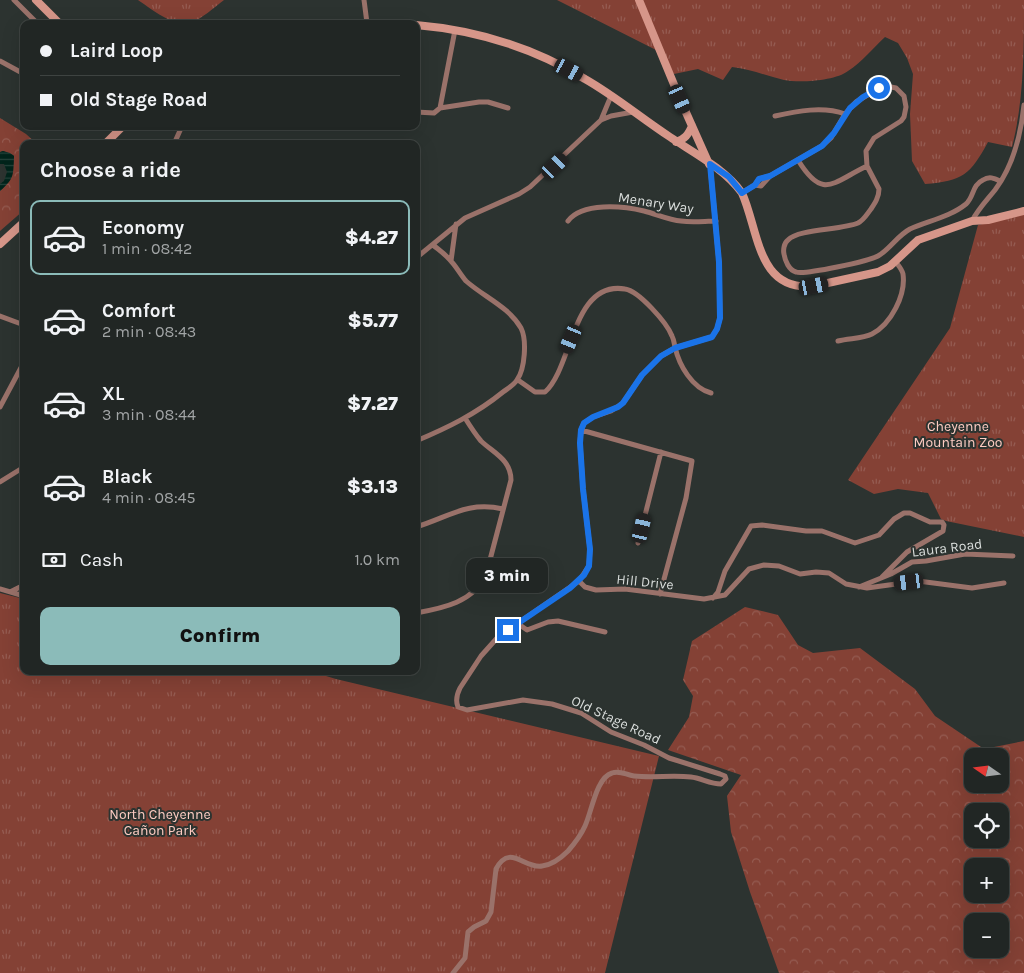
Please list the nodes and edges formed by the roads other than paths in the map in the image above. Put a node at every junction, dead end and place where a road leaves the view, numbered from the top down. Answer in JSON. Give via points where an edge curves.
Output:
{"nodes":[{"id":1,"x":14,"y":0,"type":"edge"},
{"id":2,"x":36,"y":0,"type":"edge"},
{"id":3,"x":364,"y":0,"type":"edge"},
{"id":4,"x":640,"y":0,"type":"edge"},
{"id":5,"x":34,"y":20,"type":"edge"},
{"id":6,"x":56,"y":20,"type":"edge"},
{"id":7,"x":367,"y":20,"type":"edge"},
{"id":8,"x":420,"y":26,"type":"edge"},
{"id":9,"x":455,"y":30,"type":"junction"},
{"id":10,"x":0,"y":61,"type":"edge"},
{"id":11,"x":20,"y":72,"type":"edge"},
{"id":12,"x":611,"y":96,"type":"junction"},
{"id":13,"x":1024,"y":105,"type":"edge"},
{"id":14,"x":440,"y":108,"type":"junction"},
{"id":15,"x":508,"y":108,"type":"dead end"},
{"id":16,"x":420,"y":112,"type":"edge"},
{"id":17,"x":633,"y":112,"type":"junction"},
{"id":18,"x":845,"y":114,"type":"junction"},
{"id":19,"x":775,"y":116,"type":"dead end"},
{"id":20,"x":601,"y":120,"type":"junction"},
{"id":21,"x":692,"y":126,"type":"junction"},
{"id":22,"x":117,"y":130,"type":"edge"},
{"id":23,"x":109,"y":140,"type":"edge"},
{"id":24,"x":676,"y":142,"type":"junction"},
{"id":25,"x":798,"y":160,"type":"junction"},
{"id":26,"x":710,"y":164,"type":"junction"},
{"id":27,"x":868,"y":166,"type":"junction"},
{"id":28,"x":1000,"y":181,"type":"junction"},
{"id":29,"x":742,"y":193,"type":"junction"},
{"id":30,"x":1024,"y":211,"type":"edge"},
{"id":31,"x":568,"y":221,"type":"dead end"},
{"id":32,"x":716,"y":221,"type":"junction"},
{"id":33,"x":972,"y":221,"type":"junction"},
{"id":34,"x":456,"y":224,"type":"junction"},
{"id":35,"x":20,"y":226,"type":"edge"},
{"id":36,"x":0,"y":244,"type":"edge"},
{"id":37,"x":433,"y":245,"type":"junction"},
{"id":38,"x":420,"y":255,"type":"edge"},
{"id":39,"x":451,"y":261,"type":"junction"},
{"id":40,"x":895,"y":261,"type":"junction"},
{"id":41,"x":0,"y":316,"type":"edge"},
{"id":42,"x":20,"y":324,"type":"edge"},
{"id":43,"x":838,"y":341,"type":"dead end"},
{"id":44,"x":675,"y":348,"type":"junction"},
{"id":45,"x":20,"y":370,"type":"edge"},
{"id":46,"x":518,"y":380,"type":"junction"},
{"id":47,"x":711,"y":392,"type":"dead end"},
{"id":48,"x":0,"y":407,"type":"edge"},
{"id":49,"x":465,"y":418,"type":"junction"},
{"id":50,"x":581,"y":430,"type":"junction"},
{"id":51,"x":420,"y":439,"type":"edge"},
{"id":52,"x":661,"y":452,"type":"junction"},
{"id":53,"x":20,"y":470,"type":"edge"},
{"id":54,"x":0,"y":482,"type":"edge"},
{"id":55,"x":504,"y":509,"type":"junction"},
{"id":56,"x":420,"y":526,"type":"edge"},
{"id":57,"x":638,"y":543,"type":"dead end"},
{"id":58,"x":1012,"y":556,"type":"dead end"},
{"id":59,"x":882,"y":577,"type":"junction"},
{"id":60,"x":578,"y":581,"type":"junction"},
{"id":61,"x":1004,"y":583,"type":"dead end"},
{"id":62,"x":20,"y":587,"type":"edge"},
{"id":63,"x":859,"y":587,"type":"junction"},
{"id":64,"x":0,"y":590,"type":"edge"},
{"id":65,"x":10,"y":592,"type":"junction"},
{"id":66,"x":660,"y":594,"type":"junction"},
{"id":67,"x":20,"y":595,"type":"edge"},
{"id":68,"x":713,"y":598,"type":"junction"},
{"id":69,"x":420,"y":613,"type":"edge"},
{"id":70,"x":517,"y":623,"type":"junction"},
{"id":71,"x":605,"y":632,"type":"dead end"},
{"id":72,"x":453,"y":973,"type":"edge"}],
"edges":[{"from":1,"to":5,"type":"street"},
{"from":2,"to":6,"type":"street"},
{"from":3,"to":7,"type":"street"},
{"from":4,"to":21,"type":"street"},
{"from":8,"to":9,"type":"street"},
{"from":9,"to":12,"type":"street","via":[[494,39],[537,55],[584,78]]},
{"from":9,"to":14,"type":"street"},
{"from":10,"to":11,"type":"street"},
{"from":12,"to":17,"type":"street"},
{"from":12,"to":20,"type":"street"},
{"from":13,"to":28,"type":"street","via":[[1018,142]]},
{"from":14,"to":15,"type":"street","via":[[479,102]]},
{"from":14,"to":16,"type":"street","via":[[434,113]]},
{"from":17,"to":20,"type":"street"},
{"from":17,"to":24,"type":"street"},
{"from":18,"to":19,"type":"street","via":[[823,110]]},
{"from":18,"to":25,"type":"street","via":[[827,142]]},
{"from":18,"to":27,"type":"street","via":[[856,102],[879,88],[896,88],[904,96],[904,117],[874,138],[866,151]]},
{"from":20,"to":34,"type":"street","via":[[530,187]]},
{"from":21,"to":24,"type":"street","via":[[683,140]]},
{"from":21,"to":26,"type":"street"},
{"from":22,"to":23,"type":"street"},
{"from":24,"to":26,"type":"street"},
{"from":25,"to":27,"type":"street","via":[[810,178],[823,185]]},
{"from":25,"to":29,"type":"street","via":[[770,176],[761,186],[755,185]]},
{"from":26,"to":29,"type":"street","via":[[729,177]]},
{"from":26,"to":32,"type":"street"},
{"from":27,"to":28,"type":"street","via":[[879,189],[878,198],[865,217],[857,223],[788,240],[784,253],[792,270],[808,272],[873,259],[905,232],[965,205],[975,186],[983,179]]},
{"from":28,"to":33,"type":"street"},
{"from":29,"to":40,"type":"street","via":[[764,258],[771,271],[784,282],[814,286],[878,272]]},
{"from":30,"to":33,"type":"street"},
{"from":31,"to":32,"type":"street","name":"Menary Way","via":[[574,213],[610,207],[632,208],[681,222]]},
{"from":32,"to":44,"type":"street","via":[[719,324],[712,337]]},
{"from":33,"to":40,"type":"street","via":[[918,240]]},
{"from":34,"to":37,"type":"street"},
{"from":34,"to":39,"type":"street"},
{"from":35,"to":36,"type":"street"},
{"from":37,"to":38,"type":"street"},
{"from":37,"to":39,"type":"street"},
{"from":39,"to":46,"type":"street","via":[[458,273],[504,308],[520,327],[525,348]]},
{"from":40,"to":43,"type":"street","via":[[902,270],[903,282],[890,317],[870,335]]},
{"from":41,"to":42,"type":"street"},
{"from":44,"to":46,"type":"street","via":[[670,330],[642,299],[630,290],[609,288],[597,295],[584,312],[548,389],[542,393],[535,392]]},
{"from":44,"to":47,"type":"street","via":[[688,376],[699,388]]},
{"from":44,"to":50,"type":"street","via":[[649,366],[623,403],[584,423]]},
{"from":45,"to":48,"type":"street"},
{"from":46,"to":49,"type":"street"},
{"from":49,"to":51,"type":"street"},
{"from":49,"to":55,"type":"street","via":[[479,439],[507,464],[511,480]]},
{"from":50,"to":52,"type":"street"},
{"from":50,"to":60,"type":"street","name":"Old Stage Road","via":[[590,558],[589,566]]},
{"from":52,"to":57,"type":"street"},
{"from":52,"to":66,"type":"street","via":[[692,461],[686,498]]},
{"from":53,"to":54,"type":"street"},
{"from":55,"to":56,"type":"street","via":[[472,506]]},
{"from":55,"to":69,"type":"street","via":[[486,575],[479,587],[461,601]]},
{"from":58,"to":59,"type":"street","name":"Laura Road","via":[[965,554],[912,562]]},
{"from":59,"to":63,"type":"street","name":"Laura Road"},
{"from":59,"to":68,"type":"street","via":[[908,552],[943,531],[942,522],[930,522],[904,513],[879,535],[855,543],[822,531],[751,526]]},
{"from":60,"to":66,"type":"street","name":"Hill Drive","via":[[596,590]]},
{"from":60,"to":70,"type":"street","name":"Old Stage Road"},
{"from":61,"to":63,"type":"street","via":[[966,588],[918,581]]},
{"from":62,"to":65,"type":"street"},
{"from":63,"to":68,"type":"street","via":[[846,584],[829,573],[800,574],[779,566],[764,565],[749,569],[725,595]]},
{"from":64,"to":65,"type":"street"},
{"from":65,"to":67,"type":"street"},
{"from":66,"to":68,"type":"street","name":"Hill Drive"},
{"from":70,"to":71,"type":"street","via":[[524,630],[553,621]]},
{"from":70,"to":72,"type":"street","name":"Old Stage Road","via":[[498,637],[481,656],[457,694],[458,707],[467,710],[523,700],[552,704],[577,711],[611,732],[726,779],[721,784],[694,777],[635,776],[616,772],[605,776],[581,834],[559,858],[542,866],[510,857],[501,861],[496,869],[489,917],[468,932],[465,958]]}]}
